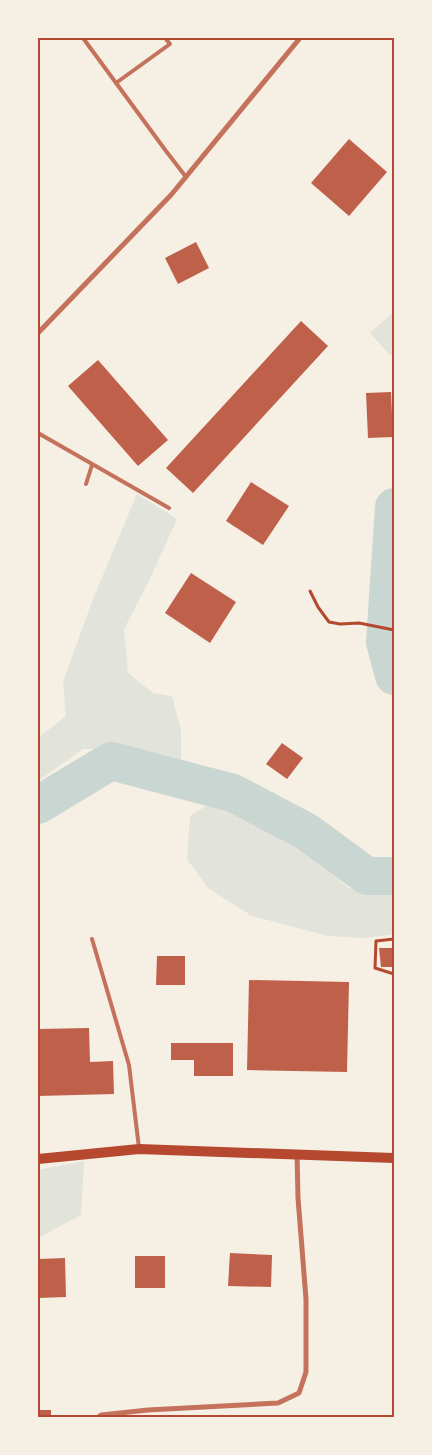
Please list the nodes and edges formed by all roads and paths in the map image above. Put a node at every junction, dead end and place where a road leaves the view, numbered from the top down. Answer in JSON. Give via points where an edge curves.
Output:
{"nodes":[{"id":1,"x":90,"y":38,"type":"edge"},
{"id":2,"x":165,"y":38,"type":"edge"},
{"id":3,"x":300,"y":38,"type":"edge"},
{"id":4,"x":84,"y":39,"type":"edge"},
{"id":5,"x":116,"y":83,"type":"junction"},
{"id":6,"x":186,"y":176,"type":"junction"},
{"id":7,"x":38,"y":333,"type":"edge"},
{"id":8,"x":38,"y":433,"type":"edge"},
{"id":9,"x":92,"y":465,"type":"junction"},
{"id":10,"x":86,"y":484,"type":"dead end"},
{"id":11,"x":169,"y":508,"type":"dead end"},
{"id":12,"x":310,"y":591,"type":"dead end"},
{"id":13,"x":394,"y":630,"type":"edge"},
{"id":14,"x":92,"y":939,"type":"dead end"},
{"id":15,"x":394,"y":939,"type":"edge"},
{"id":16,"x":394,"y":974,"type":"edge"},
{"id":17,"x":139,"y":1149,"type":"junction"},
{"id":18,"x":297,"y":1153,"type":"junction"},
{"id":19,"x":394,"y":1158,"type":"edge"},
{"id":20,"x":38,"y":1159,"type":"edge"},
{"id":21,"x":97,"y":1418,"type":"edge"}],
"edges":[{"from":1,"to":4,"type":"lane"},
{"from":2,"to":5,"type":"lane","via":[[170,44]]},
{"from":3,"to":6,"type":"street"},
{"from":4,"to":5,"type":"lane"},
{"from":5,"to":6,"type":"lane"},
{"from":6,"to":7,"type":"street"},
{"from":8,"to":9,"type":"lane"},
{"from":9,"to":10,"type":"lane"},
{"from":9,"to":11,"type":"lane"},
{"from":12,"to":13,"type":"path","via":[[329,622],[359,622]]},
{"from":14,"to":17,"type":"lane","via":[[128,1066]]},
{"from":15,"to":16,"type":"path","via":[[376,941],[375,968]]},
{"from":17,"to":18,"type":"main road"},
{"from":17,"to":20,"type":"main road"},
{"from":18,"to":19,"type":"main road"},
{"from":18,"to":21,"type":"street","via":[[306,1308],[306,1372],[299,1393],[278,1403],[148,1410],[101,1414]]}]}
